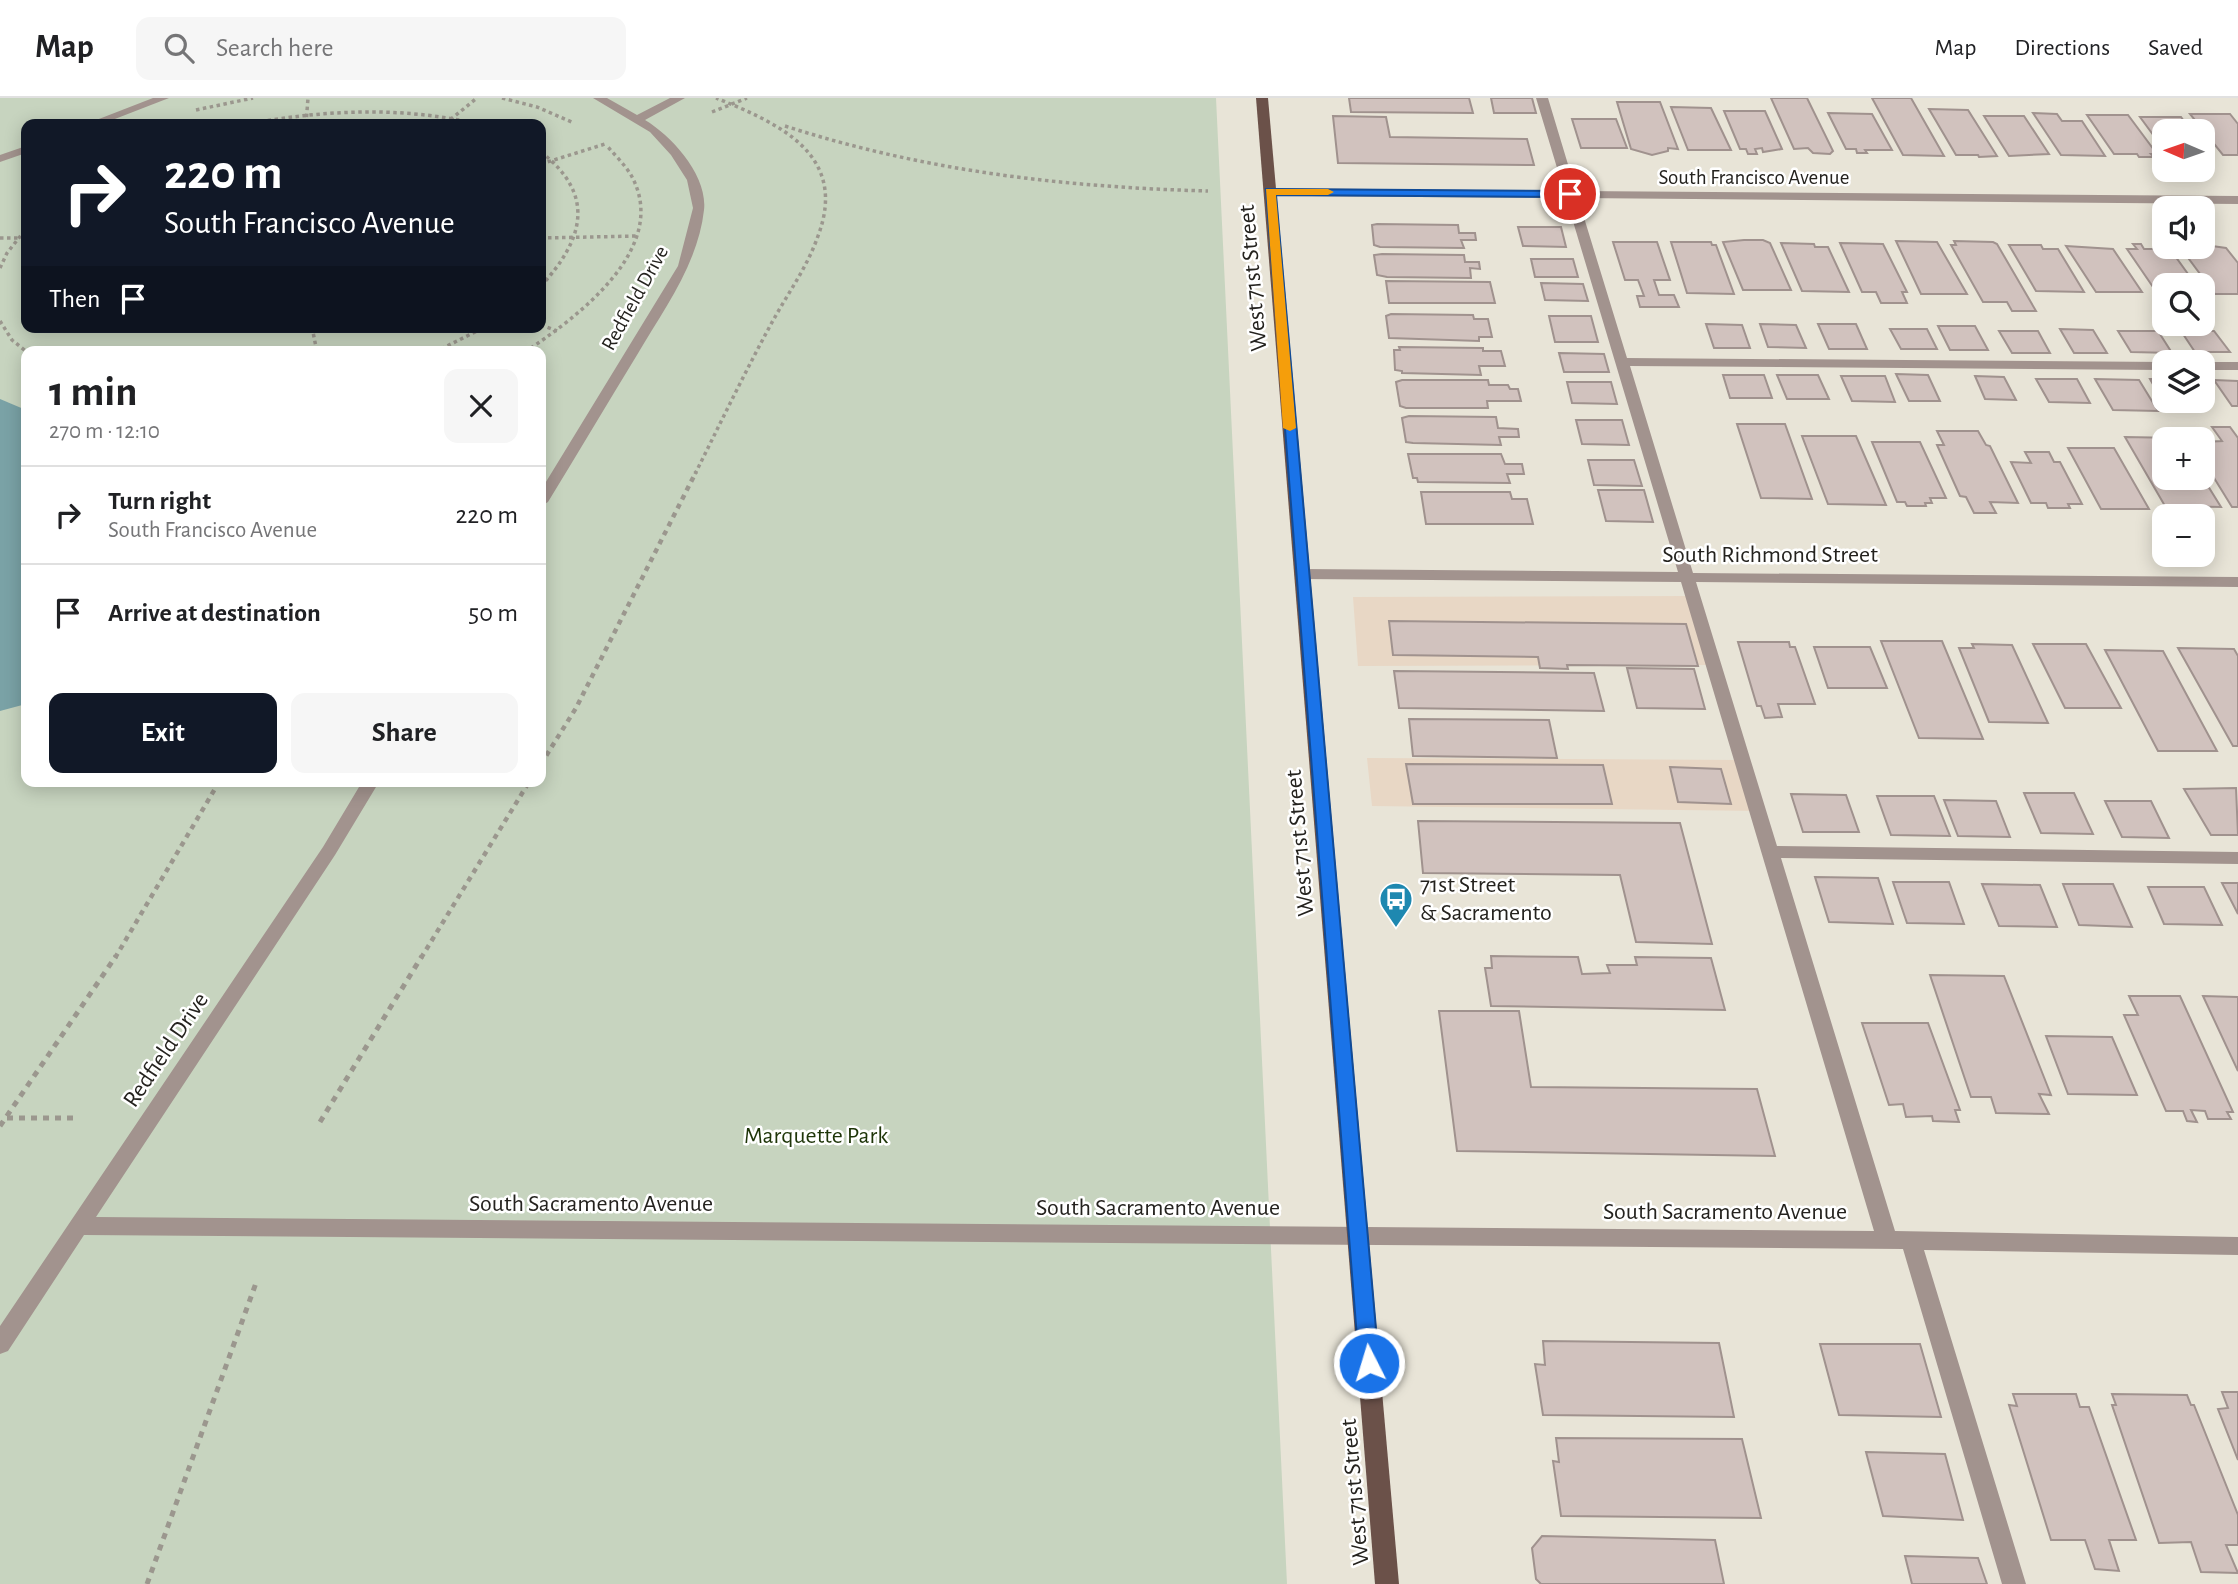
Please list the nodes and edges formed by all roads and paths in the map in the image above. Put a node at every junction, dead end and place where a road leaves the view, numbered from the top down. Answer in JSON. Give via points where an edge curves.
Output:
{"nodes":[{"id":1,"x":163,"y":98,"type":"edge"},
{"id":2,"x":308,"y":98,"type":"edge"},
{"id":3,"x":477,"y":98,"type":"edge"},
{"id":4,"x":502,"y":98,"type":"edge"},
{"id":5,"x":599,"y":98,"type":"edge"},
{"id":6,"x":679,"y":98,"type":"edge"},
{"id":7,"x":716,"y":98,"type":"edge"},
{"id":8,"x":747,"y":98,"type":"edge"},
{"id":9,"x":1262,"y":98,"type":"edge"},
{"id":10,"x":1542,"y":98,"type":"edge"},
{"id":11,"x":733,"y":105,"type":"junction"},
{"id":12,"x":707,"y":113,"type":"dead end"},
{"id":13,"x":307,"y":115,"type":"junction"},
{"id":14,"x":453,"y":118,"type":"junction"},
{"id":15,"x":106,"y":119,"type":"edge"},
{"id":16,"x":280,"y":119,"type":"edge"},
{"id":17,"x":307,"y":119,"type":"edge"},
{"id":18,"x":457,"y":119,"type":"edge"},
{"id":19,"x":638,"y":119,"type":"junction"},
{"id":20,"x":780,"y":124,"type":"junction"},
{"id":21,"x":578,"y":125,"type":"dead end"},
{"id":22,"x":596,"y":138,"type":"dead end"},
{"id":23,"x":606,"y":144,"type":"junction"},
{"id":24,"x":21,"y":151,"type":"edge"},
{"id":25,"x":546,"y":156,"type":"edge"},
{"id":26,"x":0,"y":159,"type":"edge"},
{"id":27,"x":552,"y":160,"type":"junction"},
{"id":28,"x":546,"y":162,"type":"edge"},
{"id":29,"x":1208,"y":191,"type":"dead end"},
{"id":30,"x":1270,"y":192,"type":"junction"},
{"id":31,"x":1570,"y":194,"type":"junction"},
{"id":32,"x":2238,"y":200,"type":"edge"},
{"id":33,"x":21,"y":234,"type":"edge"},
{"id":34,"x":638,"y":236,"type":"junction"},
{"id":35,"x":576,"y":237,"type":"junction"},
{"id":36,"x":0,"y":238,"type":"edge"},
{"id":37,"x":17,"y":238,"type":"junction"},
{"id":38,"x":21,"y":238,"type":"edge"},
{"id":39,"x":546,"y":238,"type":"edge"},
{"id":40,"x":0,"y":268,"type":"edge"},
{"id":41,"x":546,"y":280,"type":"edge"},
{"id":42,"x":0,"y":321,"type":"edge"},
{"id":43,"x":546,"y":327,"type":"edge"},
{"id":44,"x":558,"y":331,"type":"junction"},
{"id":45,"x":473,"y":333,"type":"edge"},
{"id":46,"x":447,"y":346,"type":"edge"},
{"id":47,"x":534,"y":346,"type":"edge"},
{"id":48,"x":21,"y":347,"type":"edge"},
{"id":49,"x":1622,"y":362,"type":"junction"},
{"id":50,"x":2152,"y":366,"type":"edge"},
{"id":51,"x":2215,"y":366,"type":"edge"},
{"id":52,"x":2238,"y":366,"type":"edge"},
{"id":53,"x":546,"y":494,"type":"edge"},
{"id":54,"x":1302,"y":574,"type":"junction"},
{"id":55,"x":1687,"y":578,"type":"junction"},
{"id":56,"x":2238,"y":582,"type":"edge"},
{"id":57,"x":546,"y":756,"type":"edge"},
{"id":58,"x":216,"y":787,"type":"edge"},
{"id":59,"x":368,"y":787,"type":"edge"},
{"id":60,"x":526,"y":787,"type":"edge"},
{"id":61,"x":1770,"y":852,"type":"junction"},
{"id":62,"x":2238,"y":858,"type":"edge"},
{"id":63,"x":6,"y":1118,"type":"junction"},
{"id":64,"x":77,"y":1118,"type":"dead end"},
{"id":65,"x":320,"y":1122,"type":"dead end"},
{"id":66,"x":0,"y":1126,"type":"edge"},
{"id":67,"x":77,"y":1226,"type":"junction"},
{"id":68,"x":1357,"y":1236,"type":"junction"},
{"id":69,"x":1887,"y":1240,"type":"junction"},
{"id":70,"x":1911,"y":1240,"type":"junction"},
{"id":71,"x":2238,"y":1246,"type":"edge"},
{"id":72,"x":256,"y":1283,"type":"dead end"},
{"id":73,"x":0,"y":1344,"type":"edge"},
{"id":74,"x":147,"y":1584,"type":"edge"},
{"id":75,"x":1387,"y":1584,"type":"edge"},
{"id":76,"x":2014,"y":1584,"type":"edge"}],
"edges":[{"from":1,"to":15,"type":"street"},
{"from":2,"to":13,"type":"path"},
{"from":3,"to":14,"type":"path"},
{"from":4,"to":21,"type":"path"},
{"from":5,"to":19,"type":"street","name":"Redfield Drive"},
{"from":6,"to":19,"type":"street"},
{"from":7,"to":11,"type":"path"},
{"from":8,"to":11,"type":"path"},
{"from":9,"to":30,"type":"main road","name":"West 71st Street"},
{"from":10,"to":31,"type":"street"},
{"from":11,"to":12,"type":"path"},
{"from":11,"to":20,"type":"path"},
{"from":13,"to":14,"type":"path","via":[[382,111]]},
{"from":13,"to":16,"type":"path"},
{"from":13,"to":17,"type":"path"},
{"from":14,"to":18,"type":"path"},
{"from":19,"to":53,"type":"street","name":"Redfield Drive","via":[[675,153],[693,180],[699,208],[684,265]]},
{"from":20,"to":29,"type":"path","via":[[883,156],[1000,178]]},
{"from":20,"to":57,"type":"path","via":[[816,163],[824,185],[826,210],[818,238],[576,708]]},
{"from":22,"to":23,"type":"path"},
{"from":23,"to":27,"type":"path"},
{"from":23,"to":34,"type":"path","via":[[622,160],[636,186],[641,208]]},
{"from":24,"to":26,"type":"street"},
{"from":25,"to":27,"type":"path"},
{"from":27,"to":28,"type":"path"},
{"from":27,"to":35,"type":"path","via":[[565,173],[576,196],[580,214]]},
{"from":30,"to":31,"type":"street","name":"South Francisco Avenue"},
{"from":30,"to":54,"type":"main road","name":"West 71st Street"},
{"from":31,"to":32,"type":"street","name":"South Francisco Avenue"},
{"from":31,"to":49,"type":"street"},
{"from":33,"to":37,"type":"path"},
{"from":34,"to":35,"type":"path"},
{"from":34,"to":44,"type":"path","via":[[608,287]]},
{"from":35,"to":39,"type":"path"},
{"from":35,"to":41,"type":"path"},
{"from":36,"to":37,"type":"path"},
{"from":37,"to":38,"type":"path"},
{"from":37,"to":40,"type":"path"},
{"from":42,"to":48,"type":"path"},
{"from":43,"to":44,"type":"path"},
{"from":44,"to":47,"type":"path"},
{"from":45,"to":46,"type":"path"},
{"from":49,"to":50,"type":"street"},
{"from":49,"to":55,"type":"street"},
{"from":51,"to":52,"type":"street"},
{"from":54,"to":55,"type":"street","name":"South Richmond Street"},
{"from":54,"to":68,"type":"main road","name":"West 71st Street"},
{"from":55,"to":56,"type":"street","name":"South Richmond Street"},
{"from":55,"to":61,"type":"street"},
{"from":58,"to":63,"type":"path","via":[[114,964]]},
{"from":59,"to":67,"type":"street","name":"Redfield Drive"},
{"from":60,"to":65,"type":"path"},
{"from":61,"to":62,"type":"street"},
{"from":61,"to":69,"type":"street"},
{"from":63,"to":64,"type":"path"},
{"from":63,"to":66,"type":"path"},
{"from":67,"to":68,"type":"street","name":"South Sacramento Avenue"},
{"from":67,"to":73,"type":"street","name":"Redfield Drive"},
{"from":68,"to":69,"type":"street","name":"South Sacramento Avenue"},
{"from":68,"to":75,"type":"main road","name":"West 71st Street"},
{"from":69,"to":70,"type":"street","name":"South Sacramento Avenue"},
{"from":70,"to":71,"type":"street","name":"South Sacramento Avenue"},
{"from":70,"to":76,"type":"street"},
{"from":72,"to":74,"type":"path"}]}
